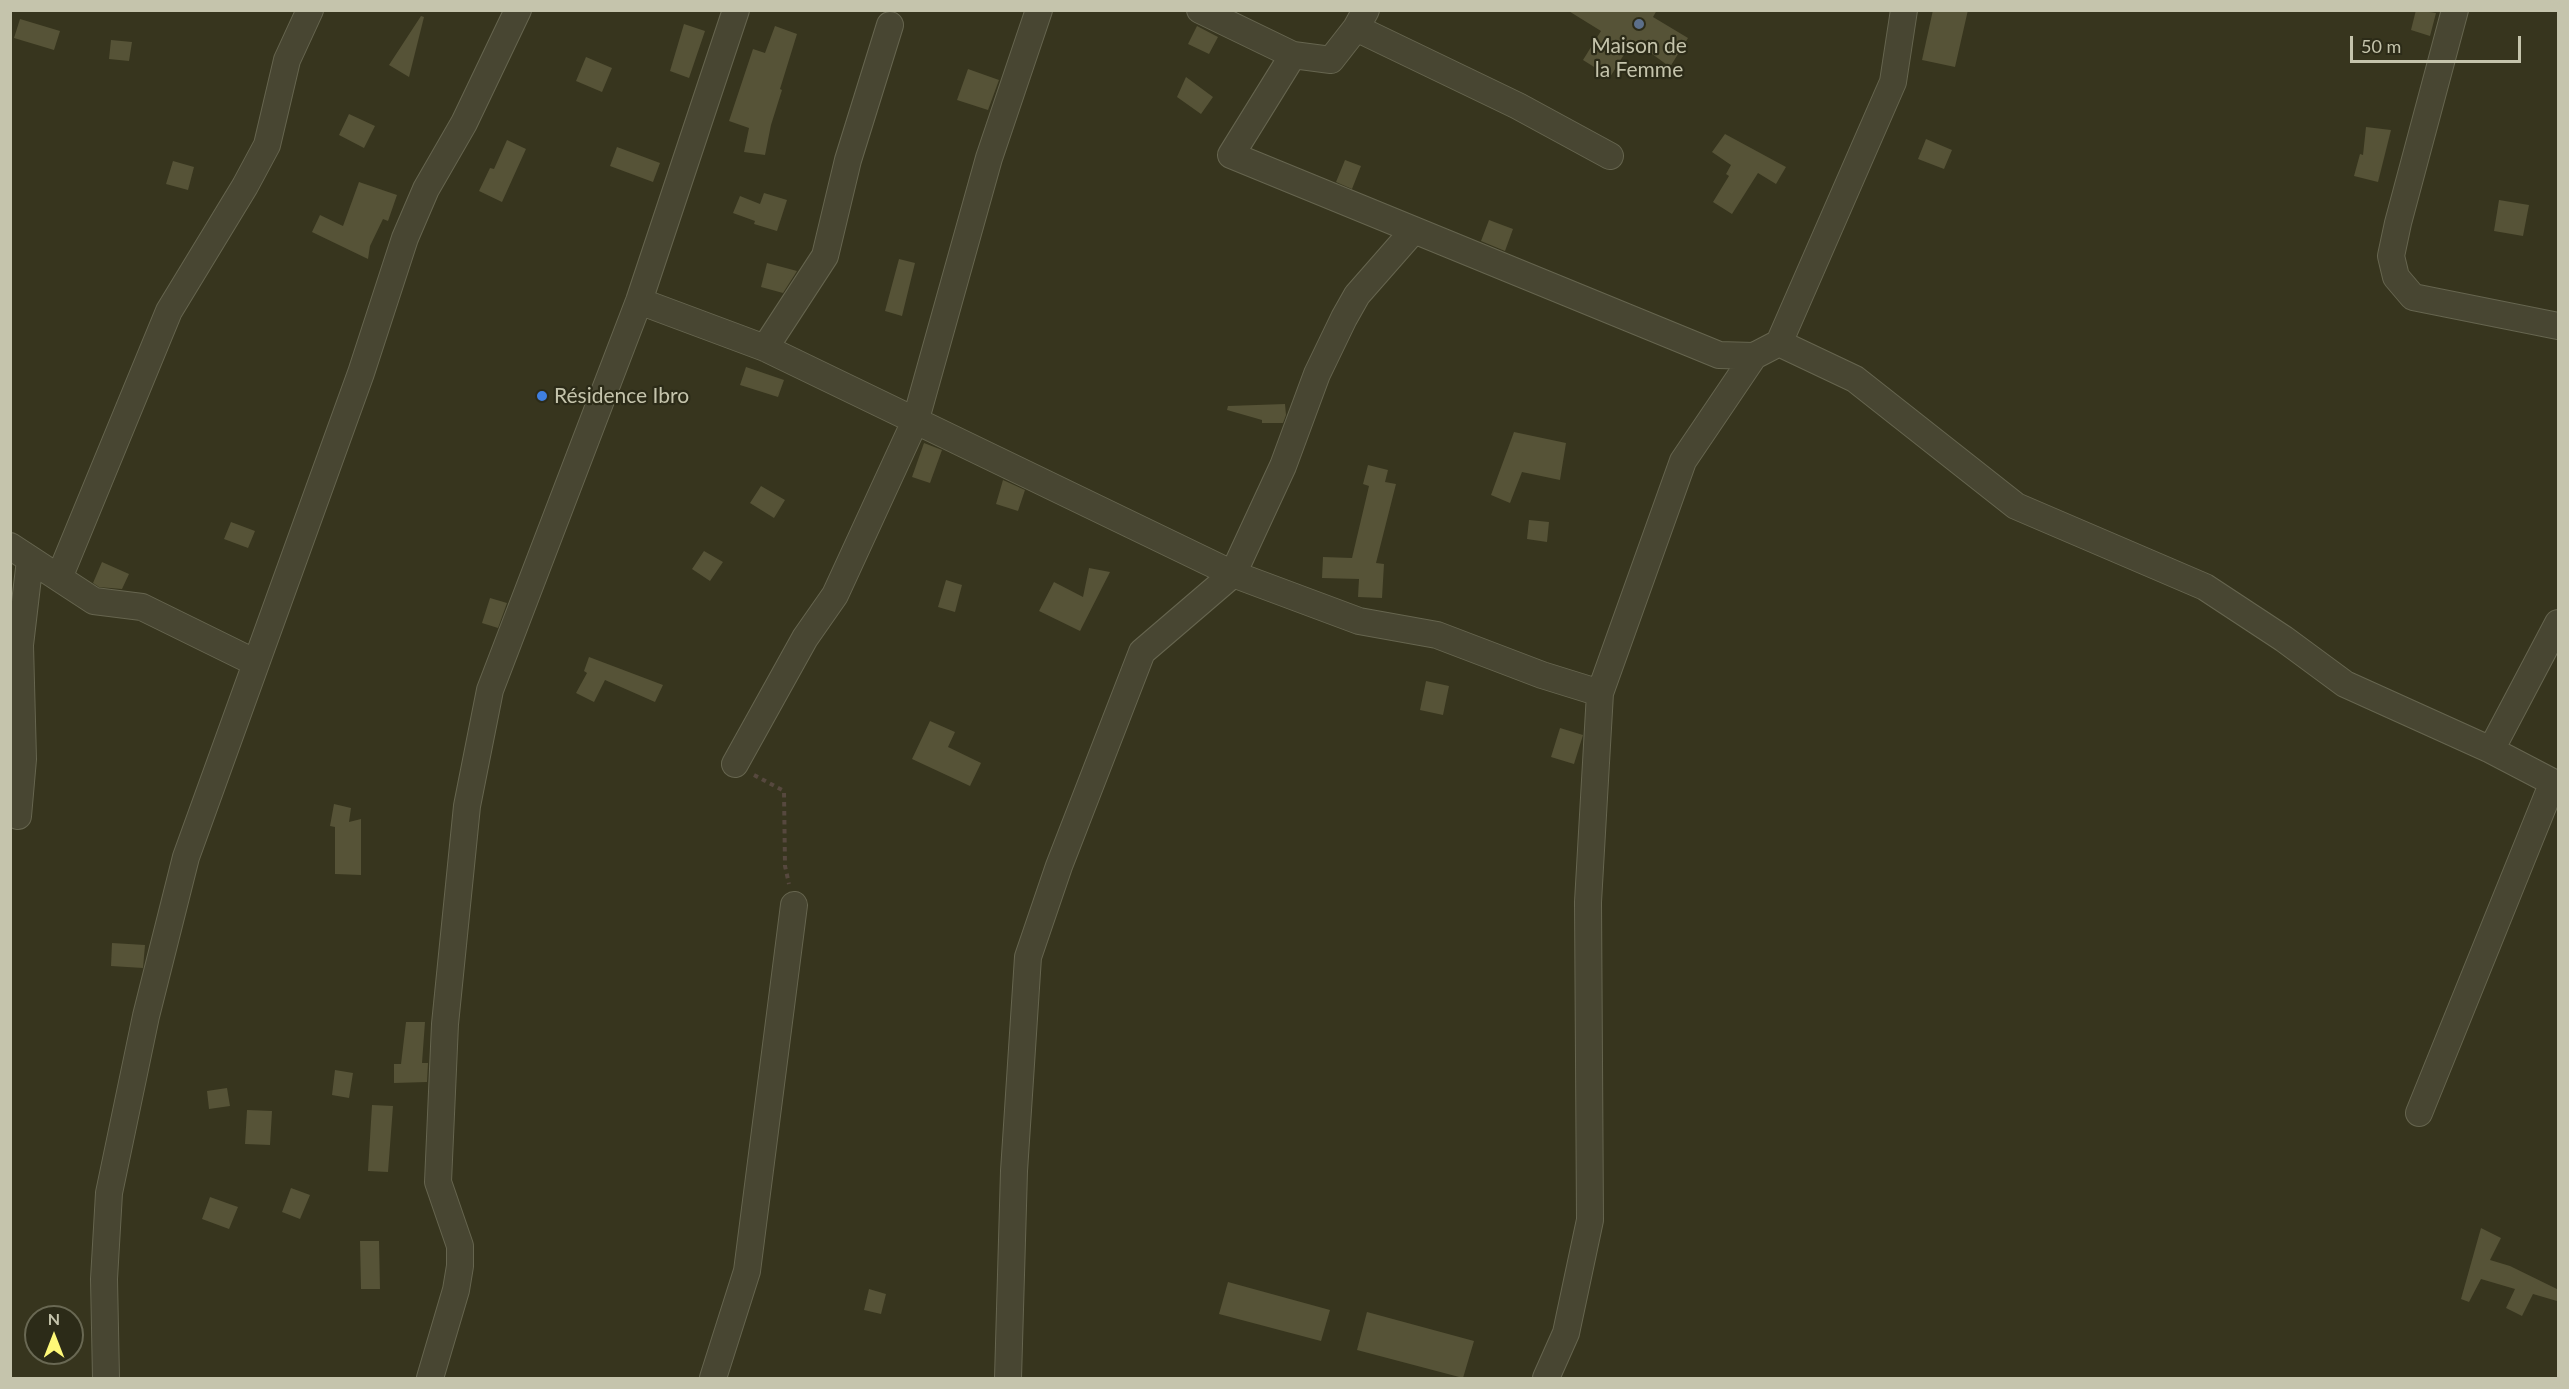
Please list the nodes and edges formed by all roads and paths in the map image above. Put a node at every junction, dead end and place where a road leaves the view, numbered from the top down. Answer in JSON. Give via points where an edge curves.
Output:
{"nodes":[{"id":1,"x":310,"y":10,"type":"edge"},
{"id":2,"x":518,"y":10,"type":"edge"},
{"id":3,"x":736,"y":10,"type":"edge"},
{"id":4,"x":1039,"y":10,"type":"edge"},
{"id":5,"x":1200,"y":10,"type":"edge"},
{"id":6,"x":1904,"y":10,"type":"edge"},
{"id":7,"x":2455,"y":10,"type":"edge"},
{"id":8,"x":1361,"y":20,"type":"edge"},
{"id":9,"x":890,"y":25,"type":"dead end"},
{"id":10,"x":1293,"y":55,"type":"junction"},
{"id":11,"x":1610,"y":156,"type":"dead end"},
{"id":12,"x":1414,"y":230,"type":"junction"},
{"id":13,"x":639,"y":302,"type":"junction"},
{"id":14,"x":2559,"y":326,"type":"edge"},
{"id":15,"x":1779,"y":343,"type":"junction"},
{"id":16,"x":765,"y":348,"type":"junction"},
{"id":17,"x":1754,"y":356,"type":"junction"},
{"id":18,"x":916,"y":419,"type":"junction"},
{"id":19,"x":20,"y":553,"type":"edge"},
{"id":20,"x":1233,"y":574,"type":"junction"},
{"id":21,"x":59,"y":578,"type":"junction"},
{"id":22,"x":2559,"y":623,"type":"edge"},
{"id":23,"x":256,"y":663,"type":"junction"},
{"id":24,"x":1600,"y":693,"type":"junction"},
{"id":25,"x":2492,"y":750,"type":"junction"},
{"id":26,"x":735,"y":764,"type":"joint"},
{"id":27,"x":2556,"y":783,"type":"edge"},
{"id":28,"x":18,"y":816,"type":"dead end"},
{"id":29,"x":794,"y":904,"type":"joint"},
{"id":30,"x":2419,"y":1113,"type":"dead end"},
{"id":31,"x":106,"y":1378,"type":"edge"},
{"id":32,"x":430,"y":1378,"type":"edge"},
{"id":33,"x":713,"y":1378,"type":"edge"},
{"id":34,"x":1008,"y":1378,"type":"edge"},
{"id":35,"x":1546,"y":1378,"type":"edge"}],
"edges":[{"from":1,"to":21,"type":"street","via":[[287,60],[267,145],[169,310]]},
{"from":2,"to":23,"type":"street","via":[[405,238]]},
{"from":3,"to":13,"type":"street"},
{"from":4,"to":18,"type":"street","via":[[989,158]]},
{"from":5,"to":10,"type":"street"},
{"from":6,"to":15,"type":"street","via":[[1893,82]]},
{"from":7,"to":14,"type":"street","via":[[2398,223],[2391,256],[2396,277],[2413,297]]},
{"from":8,"to":10,"type":"street","via":[[1331,60]]},
{"from":8,"to":11,"type":"street"},
{"from":9,"to":16,"type":"street","via":[[848,160],[825,256]]},
{"from":10,"to":12,"type":"street","via":[[1231,156]]},
{"from":12,"to":17,"type":"street","via":[[1719,355]]},
{"from":12,"to":20,"type":"street","via":[[1357,295],[1344,318]]},
{"from":13,"to":16,"type":"street"},
{"from":13,"to":32,"type":"street","via":[[490,690],[467,806],[445,1024],[438,1182],[460,1246],[460,1266]]},
{"from":15,"to":17,"type":"street"},
{"from":15,"to":25,"type":"street","via":[[1855,379],[2016,506],[2205,587],[2345,684]]},
{"from":16,"to":18,"type":"street"},
{"from":17,"to":24,"type":"street","via":[[1683,461]]},
{"from":18,"to":20,"type":"street"},
{"from":18,"to":26,"type":"street","via":[[835,595],[805,638]]},
{"from":19,"to":21,"type":"street"},
{"from":19,"to":28,"type":"street","via":[[23,759]]},
{"from":20,"to":24,"type":"street","via":[[1359,621],[1437,635]]},
{"from":20,"to":34,"type":"street","via":[[1142,652],[1028,957],[1014,1171]]},
{"from":21,"to":23,"type":"street","via":[[94,601],[142,607]]},
{"from":22,"to":25,"type":"street"},
{"from":23,"to":31,"type":"street","via":[[186,856],[146,1016],[109,1193],[104,1279]]},
{"from":24,"to":35,"type":"street","via":[[1588,902],[1590,1220],[1566,1333]]},
{"from":25,"to":27,"type":"street"},
{"from":26,"to":29,"type":"path","via":[[784,792],[785,866]]},
{"from":27,"to":30,"type":"street"},
{"from":29,"to":33,"type":"street","via":[[747,1271]]}]}
